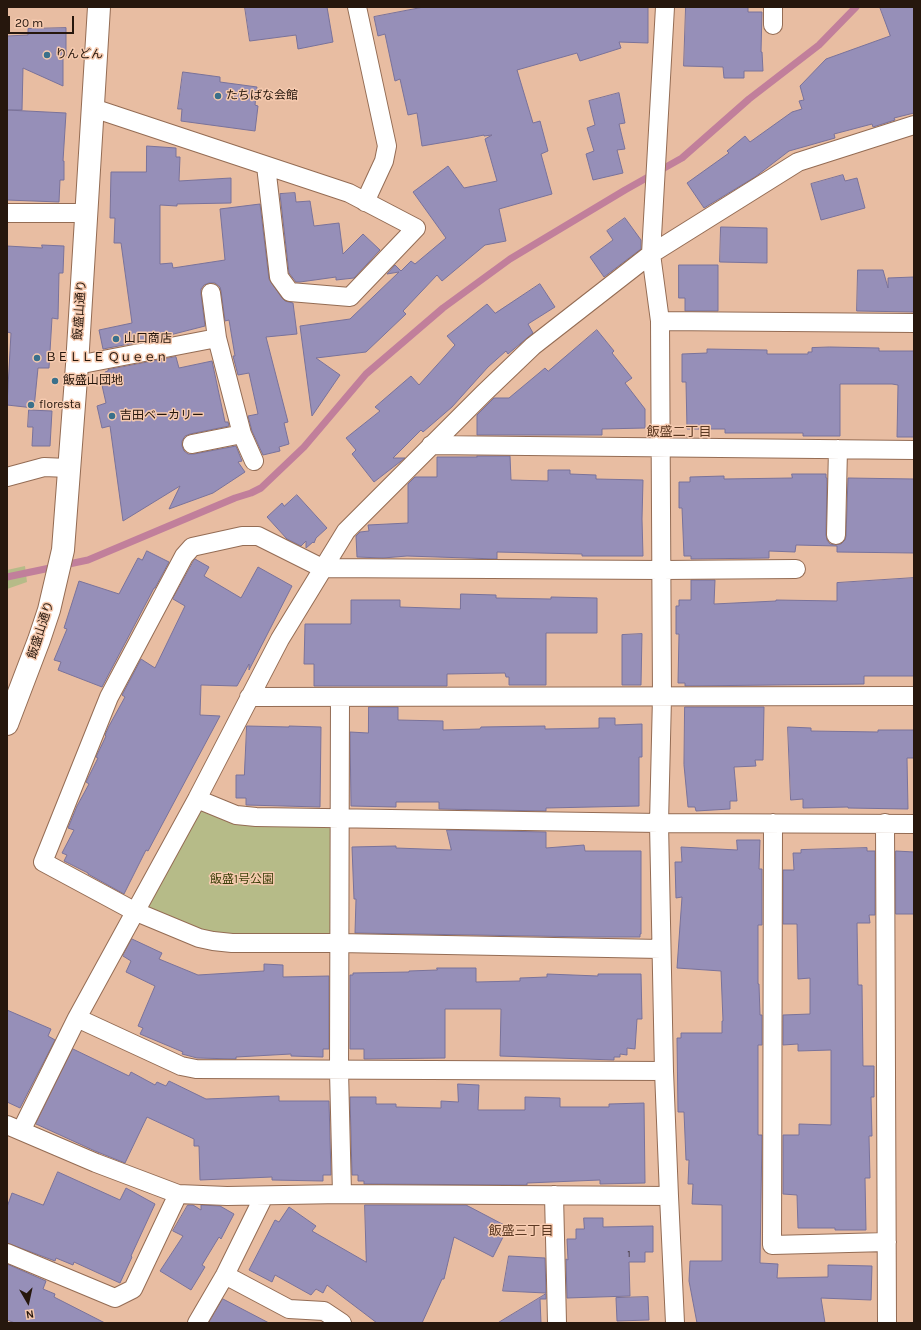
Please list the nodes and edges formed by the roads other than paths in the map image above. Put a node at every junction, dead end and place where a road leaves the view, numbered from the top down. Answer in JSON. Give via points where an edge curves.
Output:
{"nodes":[{"id":1,"x":99,"y":7,"type":"edge"},
{"id":2,"x":357,"y":7,"type":"edge"},
{"id":3,"x":665,"y":7,"type":"edge"},
{"id":4,"x":773,"y":7,"type":"edge"},
{"id":5,"x":773,"y":26,"type":"dead end"},
{"id":6,"x":93,"y":108,"type":"junction"},
{"id":7,"x":914,"y":125,"type":"edge"},
{"id":8,"x":266,"y":166,"type":"junction"},
{"id":9,"x":365,"y":202,"type":"junction"},
{"id":10,"x":7,"y":213,"type":"edge"},
{"id":11,"x":87,"y":213,"type":"junction"},
{"id":12,"x":651,"y":254,"type":"junction"},
{"id":13,"x":210,"y":293,"type":"dead end"},
{"id":14,"x":660,"y":321,"type":"junction"},
{"id":15,"x":914,"y":324,"type":"edge"},
{"id":16,"x":217,"y":338,"type":"junction"},
{"id":17,"x":77,"y":365,"type":"junction"},
{"id":18,"x":242,"y":434,"type":"junction"},
{"id":19,"x":192,"y":444,"type":"dead end"},
{"id":20,"x":431,"y":445,"type":"junction"},
{"id":21,"x":661,"y":446,"type":"junction"},
{"id":22,"x":838,"y":449,"type":"junction"},
{"id":23,"x":914,"y":450,"type":"edge"},
{"id":24,"x":254,"y":461,"type":"dead end"},
{"id":25,"x":68,"y":468,"type":"junction"},
{"id":26,"x":7,"y":477,"type":"edge"},
{"id":27,"x":836,"y":535,"type":"dead end"},
{"id":28,"x":322,"y":568,"type":"junction"},
{"id":29,"x":796,"y":569,"type":"dead end"},
{"id":30,"x":661,"y":570,"type":"junction"},
{"id":31,"x":914,"y":696,"type":"edge"},
{"id":32,"x":250,"y":697,"type":"junction"},
{"id":33,"x":340,"y":697,"type":"junction"},
{"id":34,"x":662,"y":697,"type":"junction"},
{"id":35,"x":7,"y":724,"type":"edge"},
{"id":36,"x":196,"y":799,"type":"junction"},
{"id":37,"x":339,"y":819,"type":"junction"},
{"id":38,"x":660,"y":822,"type":"junction"},
{"id":39,"x":773,"y":823,"type":"junction"},
{"id":40,"x":885,"y":823,"type":"junction"},
{"id":41,"x":914,"y":824,"type":"edge"},
{"id":42,"x":134,"y":911,"type":"junction"},
{"id":43,"x":339,"y":943,"type":"junction"},
{"id":44,"x":661,"y":949,"type":"junction"},
{"id":45,"x":77,"y":1018,"type":"junction"},
{"id":46,"x":339,"y":1070,"type":"junction"},
{"id":47,"x":664,"y":1071,"type":"junction"},
{"id":48,"x":12,"y":1130,"type":"edge"},
{"id":49,"x":178,"y":1194,"type":"junction"},
{"id":50,"x":342,"y":1194,"type":"junction"},
{"id":51,"x":554,"y":1195,"type":"junction"},
{"id":52,"x":264,"y":1196,"type":"junction"},
{"id":53,"x":668,"y":1196,"type":"junction"},
{"id":54,"x":887,"y":1242,"type":"junction"},
{"id":55,"x":7,"y":1253,"type":"edge"},
{"id":56,"x":225,"y":1275,"type":"junction"},
{"id":57,"x":197,"y":1323,"type":"edge"},
{"id":58,"x":342,"y":1323,"type":"edge"},
{"id":59,"x":557,"y":1323,"type":"edge"},
{"id":60,"x":675,"y":1323,"type":"edge"},
{"id":61,"x":887,"y":1323,"type":"edge"}],
"edges":[{"from":1,"to":6,"type":"street","name":"飯盛山通り"},
{"from":2,"to":9,"type":"street","via":[[387,146],[384,161]]},
{"from":3,"to":12,"type":"street"},
{"from":4,"to":5,"type":"street"},
{"from":6,"to":8,"type":"street"},
{"from":6,"to":11,"type":"street","name":"飯盛山通り"},
{"from":7,"to":12,"type":"street","via":[[798,162]]},
{"from":8,"to":9,"type":"street","via":[[348,193]]},
{"from":8,"to":9,"type":"street","via":[[279,277],[290,292],[350,297],[416,228]]},
{"from":10,"to":11,"type":"street"},
{"from":11,"to":17,"type":"street","name":"飯盛山通り"},
{"from":12,"to":14,"type":"street"},
{"from":12,"to":20,"type":"street","via":[[533,346]]},
{"from":13,"to":16,"type":"street"},
{"from":14,"to":15,"type":"street"},
{"from":14,"to":21,"type":"street"},
{"from":16,"to":17,"type":"street"},
{"from":16,"to":18,"type":"street"},
{"from":17,"to":25,"type":"street","name":"飯盛山通り"},
{"from":18,"to":19,"type":"street"},
{"from":18,"to":24,"type":"street"},
{"from":20,"to":21,"type":"street"},
{"from":20,"to":28,"type":"street","via":[[346,531]]},
{"from":21,"to":22,"type":"street"},
{"from":21,"to":30,"type":"street"},
{"from":22,"to":23,"type":"street"},
{"from":22,"to":27,"type":"street"},
{"from":25,"to":26,"type":"street","via":[[44,467]]},
{"from":25,"to":35,"type":"street","name":"飯盛山通り","via":[[66,525],[60,567],[39,640]]},
{"from":28,"to":30,"type":"street"},
{"from":28,"to":32,"type":"street","via":[[280,639]]},
{"from":28,"to":42,"type":"street","via":[[258,536],[242,536],[192,547],[184,556],[109,697],[43,862]]},
{"from":29,"to":30,"type":"street"},
{"from":30,"to":34,"type":"street"},
{"from":31,"to":34,"type":"street"},
{"from":32,"to":33,"type":"street"},
{"from":32,"to":36,"type":"street"},
{"from":33,"to":34,"type":"street"},
{"from":33,"to":37,"type":"street"},
{"from":34,"to":38,"type":"street"},
{"from":36,"to":37,"type":"street","via":[[236,815],[256,818]]},
{"from":36,"to":42,"type":"street"},
{"from":37,"to":38,"type":"street"},
{"from":37,"to":43,"type":"street"},
{"from":38,"to":39,"type":"street"},
{"from":38,"to":44,"type":"street"},
{"from":39,"to":40,"type":"street"},
{"from":39,"to":54,"type":"street","via":[[772,1245]]},
{"from":40,"to":41,"type":"street"},
{"from":40,"to":54,"type":"street"},
{"from":42,"to":43,"type":"street","via":[[199,938],[213,941]]},
{"from":42,"to":45,"type":"street"},
{"from":43,"to":44,"type":"street"},
{"from":43,"to":46,"type":"street"},
{"from":44,"to":47,"type":"street"},
{"from":45,"to":46,"type":"street","via":[[181,1066],[196,1069]]},
{"from":45,"to":48,"type":"street"},
{"from":46,"to":47,"type":"street"},
{"from":46,"to":50,"type":"street"},
{"from":47,"to":53,"type":"street"},
{"from":48,"to":49,"type":"street"},
{"from":49,"to":52,"type":"street"},
{"from":49,"to":55,"type":"street","via":[[133,1289],[115,1298]]},
{"from":50,"to":51,"type":"street"},
{"from":50,"to":52,"type":"street"},
{"from":51,"to":53,"type":"street"},
{"from":51,"to":59,"type":"street"},
{"from":52,"to":56,"type":"street"},
{"from":53,"to":60,"type":"street"},
{"from":54,"to":61,"type":"street"},
{"from":56,"to":57,"type":"street"},
{"from":56,"to":58,"type":"street","via":[[289,1309],[324,1311]]}]}
